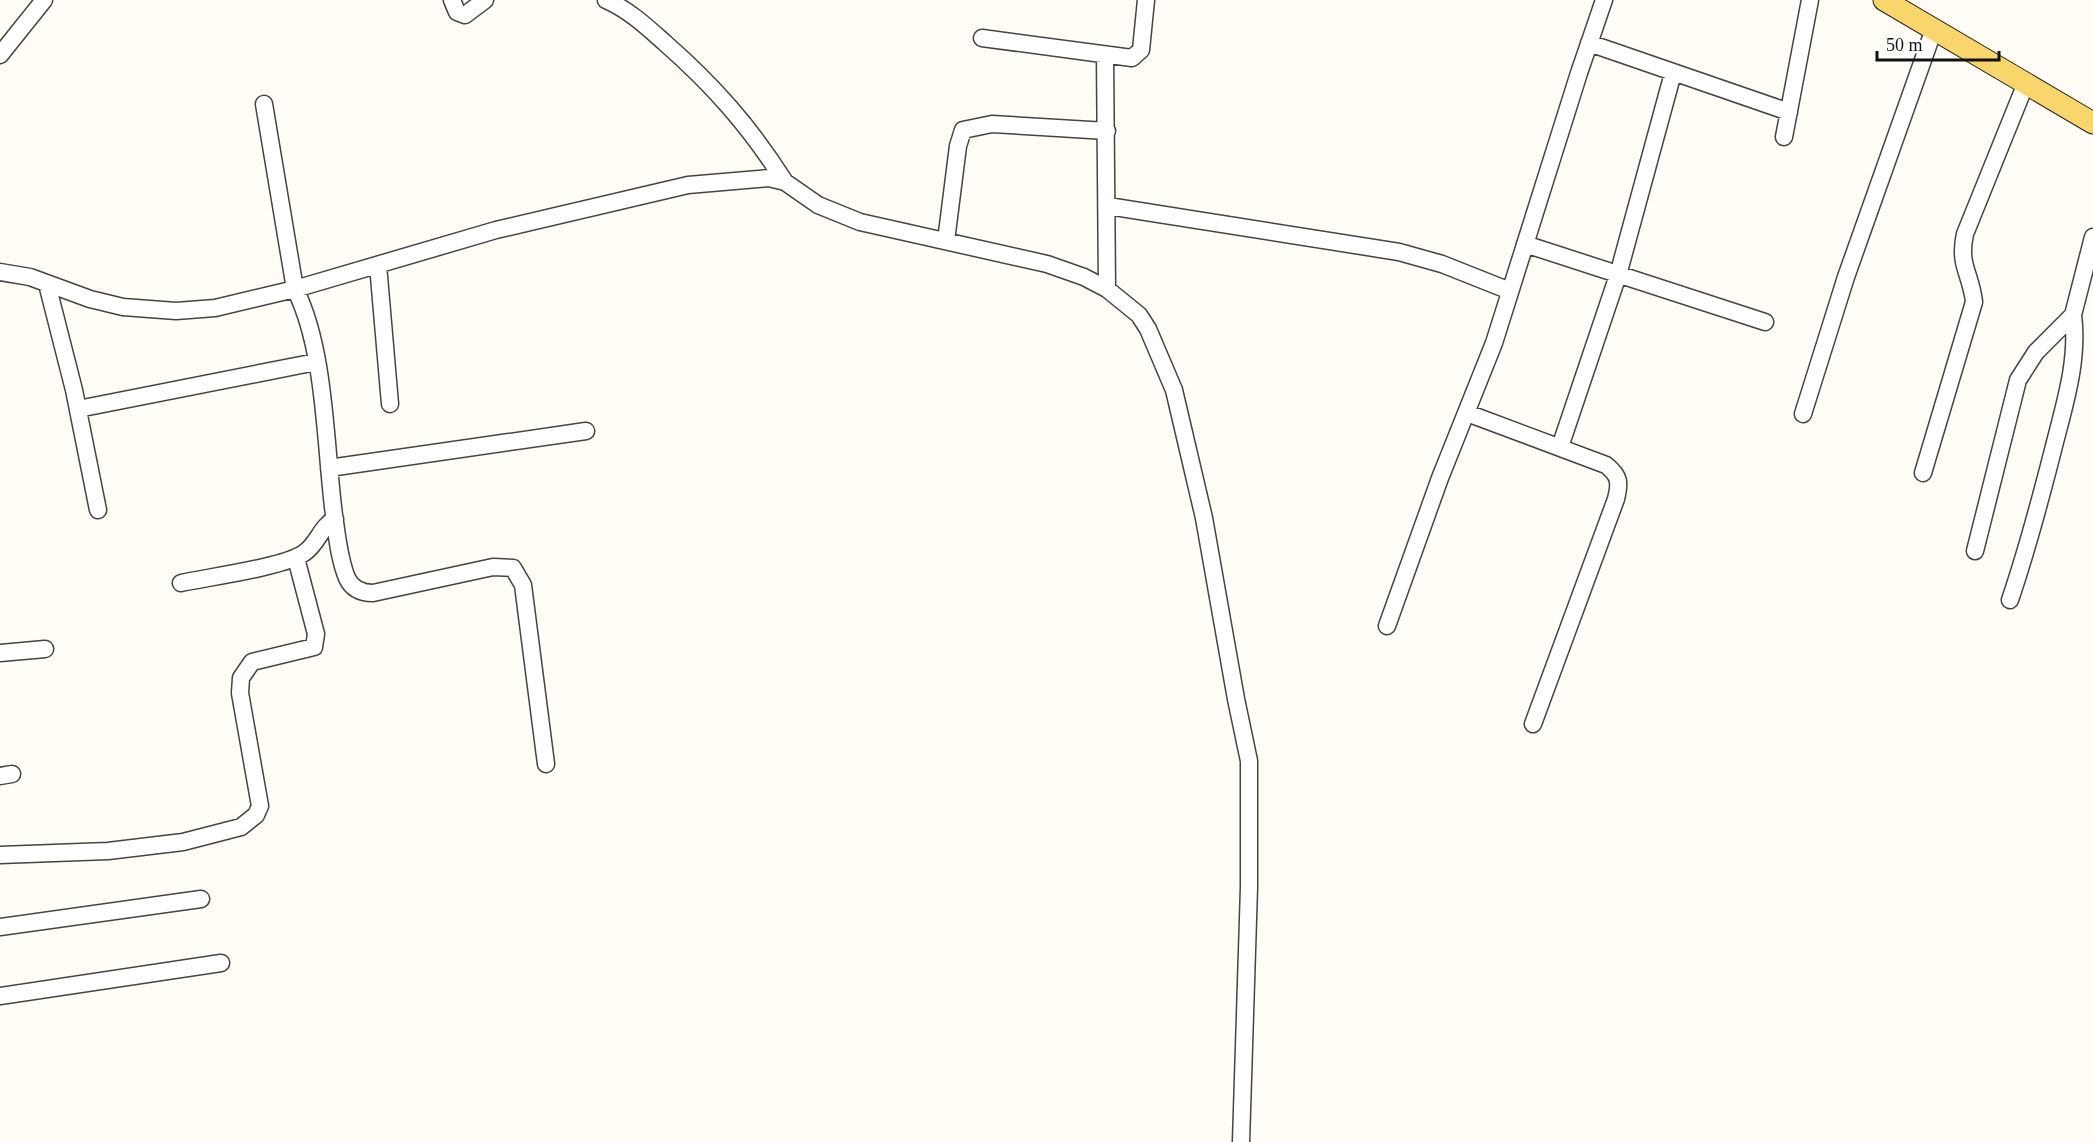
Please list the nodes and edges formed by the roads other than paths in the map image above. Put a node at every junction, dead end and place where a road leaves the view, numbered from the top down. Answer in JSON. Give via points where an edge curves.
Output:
{"nodes":[{"id":1,"x":44,"y":0,"type":"edge"},
{"id":2,"x":452,"y":0,"type":"edge"},
{"id":3,"x":485,"y":0,"type":"edge"},
{"id":4,"x":606,"y":0,"type":"edge"},
{"id":5,"x":1146,"y":0,"type":"edge"},
{"id":6,"x":1604,"y":0,"type":"edge"},
{"id":7,"x":1810,"y":0,"type":"edge"},
{"id":8,"x":1884,"y":0,"type":"edge"},
{"id":9,"x":1934,"y":29,"type":"junction"},
{"id":10,"x":982,"y":38,"type":"dead end"},
{"id":11,"x":1588,"y":43,"type":"junction"},
{"id":12,"x":0,"y":56,"type":"edge"},
{"id":13,"x":1105,"y":56,"type":"junction"},
{"id":14,"x":1673,"y":72,"type":"junction"},
{"id":15,"x":2026,"y":83,"type":"junction"},
{"id":16,"x":264,"y":104,"type":"dead end"},
{"id":17,"x":1789,"y":112,"type":"junction"},
{"id":18,"x":2093,"y":123,"type":"edge"},
{"id":19,"x":1107,"y":131,"type":"junction"},
{"id":20,"x":1784,"y":137,"type":"dead end"},
{"id":21,"x":785,"y":182,"type":"junction"},
{"id":22,"x":1108,"y":206,"type":"junction"},
{"id":23,"x":2093,"y":237,"type":"edge"},
{"id":24,"x":946,"y":241,"type":"junction"},
{"id":25,"x":1525,"y":244,"type":"junction"},
{"id":26,"x":378,"y":265,"type":"junction"},
{"id":27,"x":0,"y":272,"type":"edge"},
{"id":28,"x":1618,"y":274,"type":"junction"},
{"id":29,"x":47,"y":284,"type":"junction"},
{"id":30,"x":296,"y":289,"type":"junction"},
{"id":31,"x":1107,"y":289,"type":"junction"},
{"id":32,"x":1510,"y":291,"type":"junction"},
{"id":33,"x":2073,"y":315,"type":"junction"},
{"id":34,"x":1765,"y":322,"type":"dead end"},
{"id":35,"x":316,"y":362,"type":"junction"},
{"id":36,"x":390,"y":404,"type":"dead end"},
{"id":37,"x":78,"y":409,"type":"junction"},
{"id":38,"x":1467,"y":413,"type":"junction"},
{"id":39,"x":1803,"y":414,"type":"dead end"},
{"id":40,"x":586,"y":431,"type":"dead end"},
{"id":41,"x":1560,"y":447,"type":"junction"},
{"id":42,"x":329,"y":468,"type":"junction"},
{"id":43,"x":1923,"y":473,"type":"dead end"},
{"id":44,"x":98,"y":510,"type":"dead end"},
{"id":45,"x":335,"y":519,"type":"junction"},
{"id":46,"x":1974,"y":551,"type":"dead end"},
{"id":47,"x":296,"y":558,"type":"junction"},
{"id":48,"x":181,"y":583,"type":"dead end"},
{"id":49,"x":2010,"y":600,"type":"dead end"},
{"id":50,"x":1387,"y":626,"type":"dead end"},
{"id":51,"x":45,"y":649,"type":"dead end"},
{"id":52,"x":0,"y":653,"type":"edge"},
{"id":53,"x":1533,"y":724,"type":"dead end"},
{"id":54,"x":546,"y":764,"type":"dead end"},
{"id":55,"x":0,"y":855,"type":"edge"},
{"id":56,"x":201,"y":899,"type":"dead end"},
{"id":57,"x":0,"y":927,"type":"edge"},
{"id":58,"x":221,"y":963,"type":"dead end"},
{"id":59,"x":0,"y":996,"type":"edge"},
{"id":60,"x":1241,"y":1142,"type":"edge"}],
"edges":[{"from":1,"to":12,"type":"street"},
{"from":2,"to":3,"type":"street","via":[[457,12],[465,15]]},
{"from":4,"to":21,"type":"street","via":[[641,22],[711,84],[753,132]]},
{"from":5,"to":13,"type":"street","via":[[1138,56]]},
{"from":6,"to":11,"type":"street"},
{"from":7,"to":17,"type":"street"},
{"from":8,"to":9,"type":"main road"},
{"from":9,"to":15,"type":"main road"},
{"from":9,"to":39,"type":"street","via":[[1846,277]]},
{"from":10,"to":13,"type":"street"},
{"from":11,"to":14,"type":"street"},
{"from":11,"to":25,"type":"street"},
{"from":13,"to":19,"type":"street"},
{"from":14,"to":17,"type":"street"},
{"from":14,"to":28,"type":"street"},
{"from":15,"to":18,"type":"main road"},
{"from":15,"to":43,"type":"street","via":[[1965,234],[1961,252],[1974,302]]},
{"from":16,"to":30,"type":"street"},
{"from":17,"to":20,"type":"street"},
{"from":19,"to":22,"type":"street"},
{"from":19,"to":24,"type":"street","via":[[992,124],[963,130]]},
{"from":21,"to":24,"type":"street","via":[[818,206],[860,222]]},
{"from":21,"to":26,"type":"street","via":[[769,178],[735,179],[688,185],[496,230]]},
{"from":22,"to":31,"type":"street"},
{"from":22,"to":32,"type":"street","via":[[1399,252]]},
{"from":23,"to":33,"type":"street"},
{"from":24,"to":31,"type":"street","via":[[1047,264]]},
{"from":25,"to":28,"type":"street"},
{"from":25,"to":32,"type":"street"},
{"from":26,"to":30,"type":"street"},
{"from":26,"to":36,"type":"street"},
{"from":27,"to":29,"type":"street"},
{"from":28,"to":34,"type":"street"},
{"from":28,"to":41,"type":"street"},
{"from":29,"to":30,"type":"street","via":[[123,307],[176,311],[215,308]]},
{"from":29,"to":37,"type":"street"},
{"from":30,"to":35,"type":"street"},
{"from":31,"to":60,"type":"street","via":[[1139,315],[1148,328],[1174,390],[1200,498],[1249,761]]},
{"from":32,"to":38,"type":"street"},
{"from":33,"to":46,"type":"street","via":[[2036,352],[2018,380]]},
{"from":33,"to":49,"type":"street","via":[[2075,343],[2069,384],[2035,525]]},
{"from":35,"to":37,"type":"street"},
{"from":35,"to":42,"type":"street"},
{"from":37,"to":44,"type":"street"},
{"from":38,"to":41,"type":"street"},
{"from":38,"to":50,"type":"street"},
{"from":40,"to":42,"type":"street"},
{"from":41,"to":53,"type":"street","via":[[1606,465],[1620,482]]},
{"from":42,"to":45,"type":"street"},
{"from":45,"to":47,"type":"street"},
{"from":45,"to":54,"type":"street","via":[[347,579],[364,593],[493,567],[505,566],[518,573],[523,585]]},
{"from":47,"to":48,"type":"street"},
{"from":47,"to":55,"type":"street","via":[[316,634],[314,647],[252,662],[241,678],[240,693],[260,806],[256,815],[241,826],[183,842],[108,851]]},
{"from":51,"to":52,"type":"street"},
{"from":56,"to":57,"type":"street"},
{"from":58,"to":59,"type":"street"}]}
